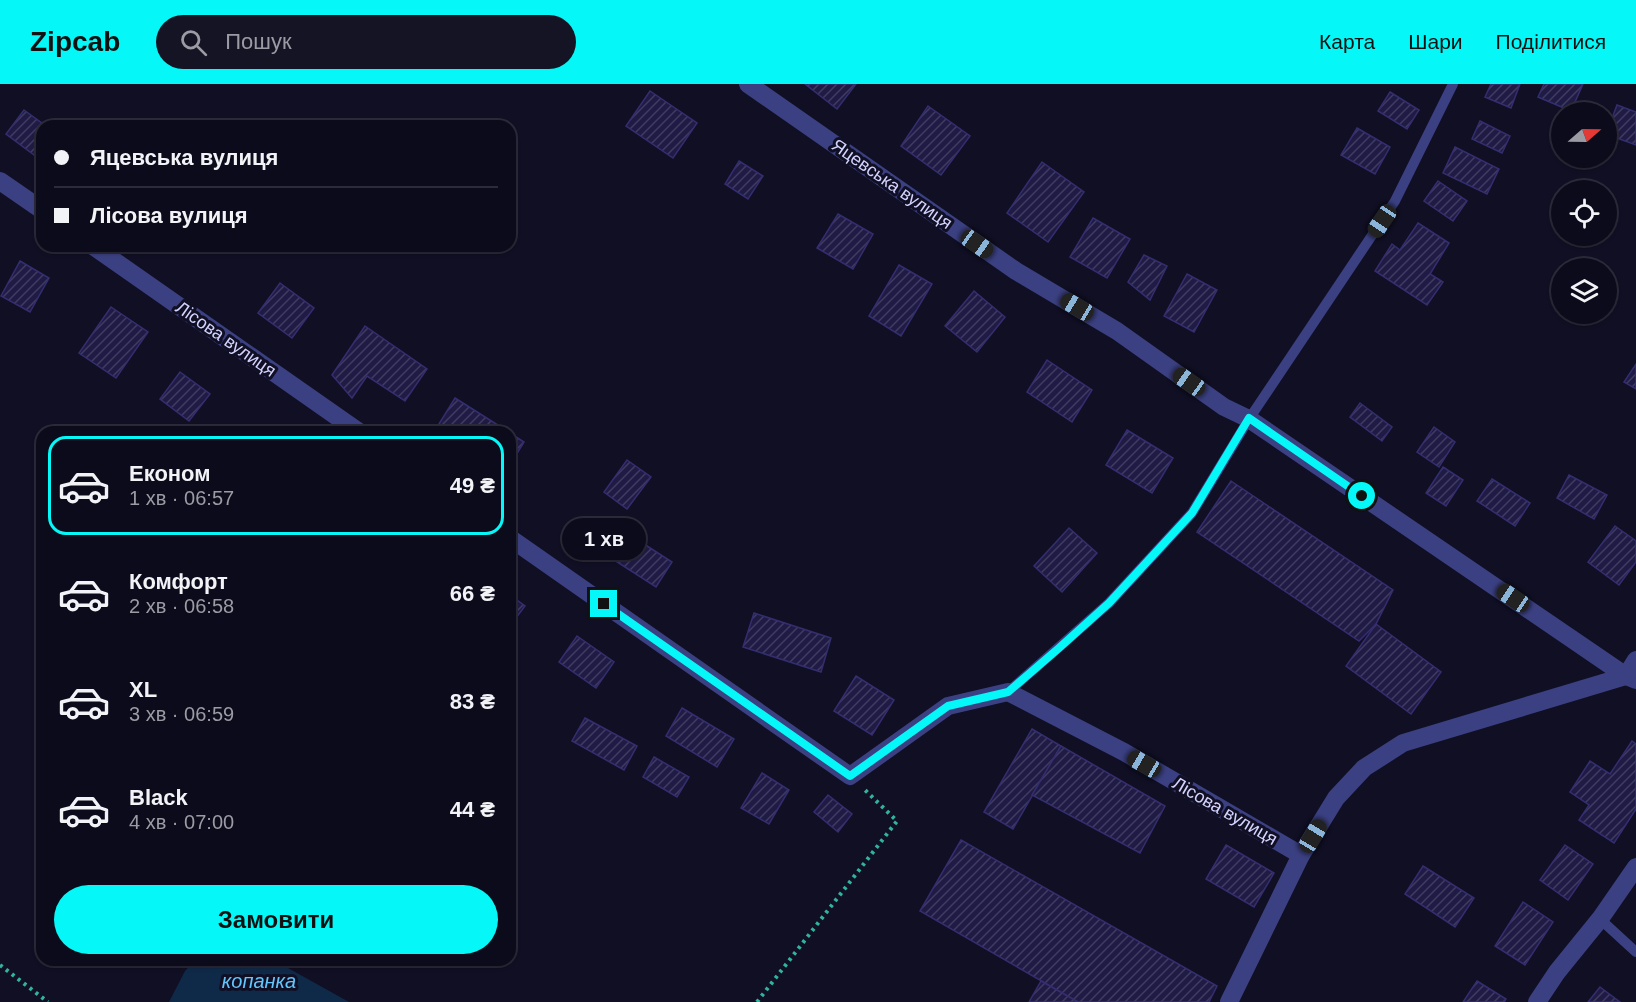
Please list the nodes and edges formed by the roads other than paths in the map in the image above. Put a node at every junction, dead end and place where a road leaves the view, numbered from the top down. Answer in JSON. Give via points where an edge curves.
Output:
{"nodes":[{"id":1,"x":748,"y":84,"type":"edge"},
{"id":2,"x":1453,"y":84,"type":"edge"},
{"id":3,"x":0,"y":181,"type":"edge"},
{"id":4,"x":36,"y":206,"type":"edge"},
{"id":5,"x":102,"y":252,"type":"edge"},
{"id":6,"x":1249,"y":418,"type":"junction"},
{"id":7,"x":350,"y":426,"type":"edge"},
{"id":8,"x":516,"y":542,"type":"edge"},
{"id":9,"x":1636,"y":660,"type":"edge"},
{"id":10,"x":1631,"y":678,"type":"edge"},
{"id":11,"x":1008,"y":692,"type":"junction"},
{"id":12,"x":1301,"y":855,"type":"junction"},
{"id":13,"x":1636,"y":867,"type":"edge"},
{"id":14,"x":1600,"y":919,"type":"junction"},
{"id":15,"x":1636,"y":951,"type":"edge"},
{"id":16,"x":1229,"y":1002,"type":"edge"},
{"id":17,"x":1537,"y":1002,"type":"edge"}],
"edges":[{"from":1,"to":6,"type":"street","name":"Яцевська вулиця","via":[[1016,271],[1117,332],[1224,407]]},
{"from":2,"to":6,"type":"lane","via":[[1395,201]]},
{"from":3,"to":4,"type":"street"},
{"from":5,"to":7,"type":"street","name":"Лісова вулиця"},
{"from":6,"to":10,"type":"street","name":"Яцевська вулиця"},
{"from":6,"to":11,"type":"lane","via":[[1192,513],[1109,603]]},
{"from":8,"to":11,"type":"street","via":[[850,776],[948,706]]},
{"from":9,"to":10,"type":"street"},
{"from":10,"to":12,"type":"street","via":[[1403,743],[1364,768],[1336,798]]},
{"from":11,"to":12,"type":"street","name":"Лісова вулиця","via":[[1124,752]]},
{"from":12,"to":16,"type":"street"},
{"from":13,"to":14,"type":"street"},
{"from":14,"to":15,"type":"lane"},
{"from":14,"to":17,"type":"street"}]}
